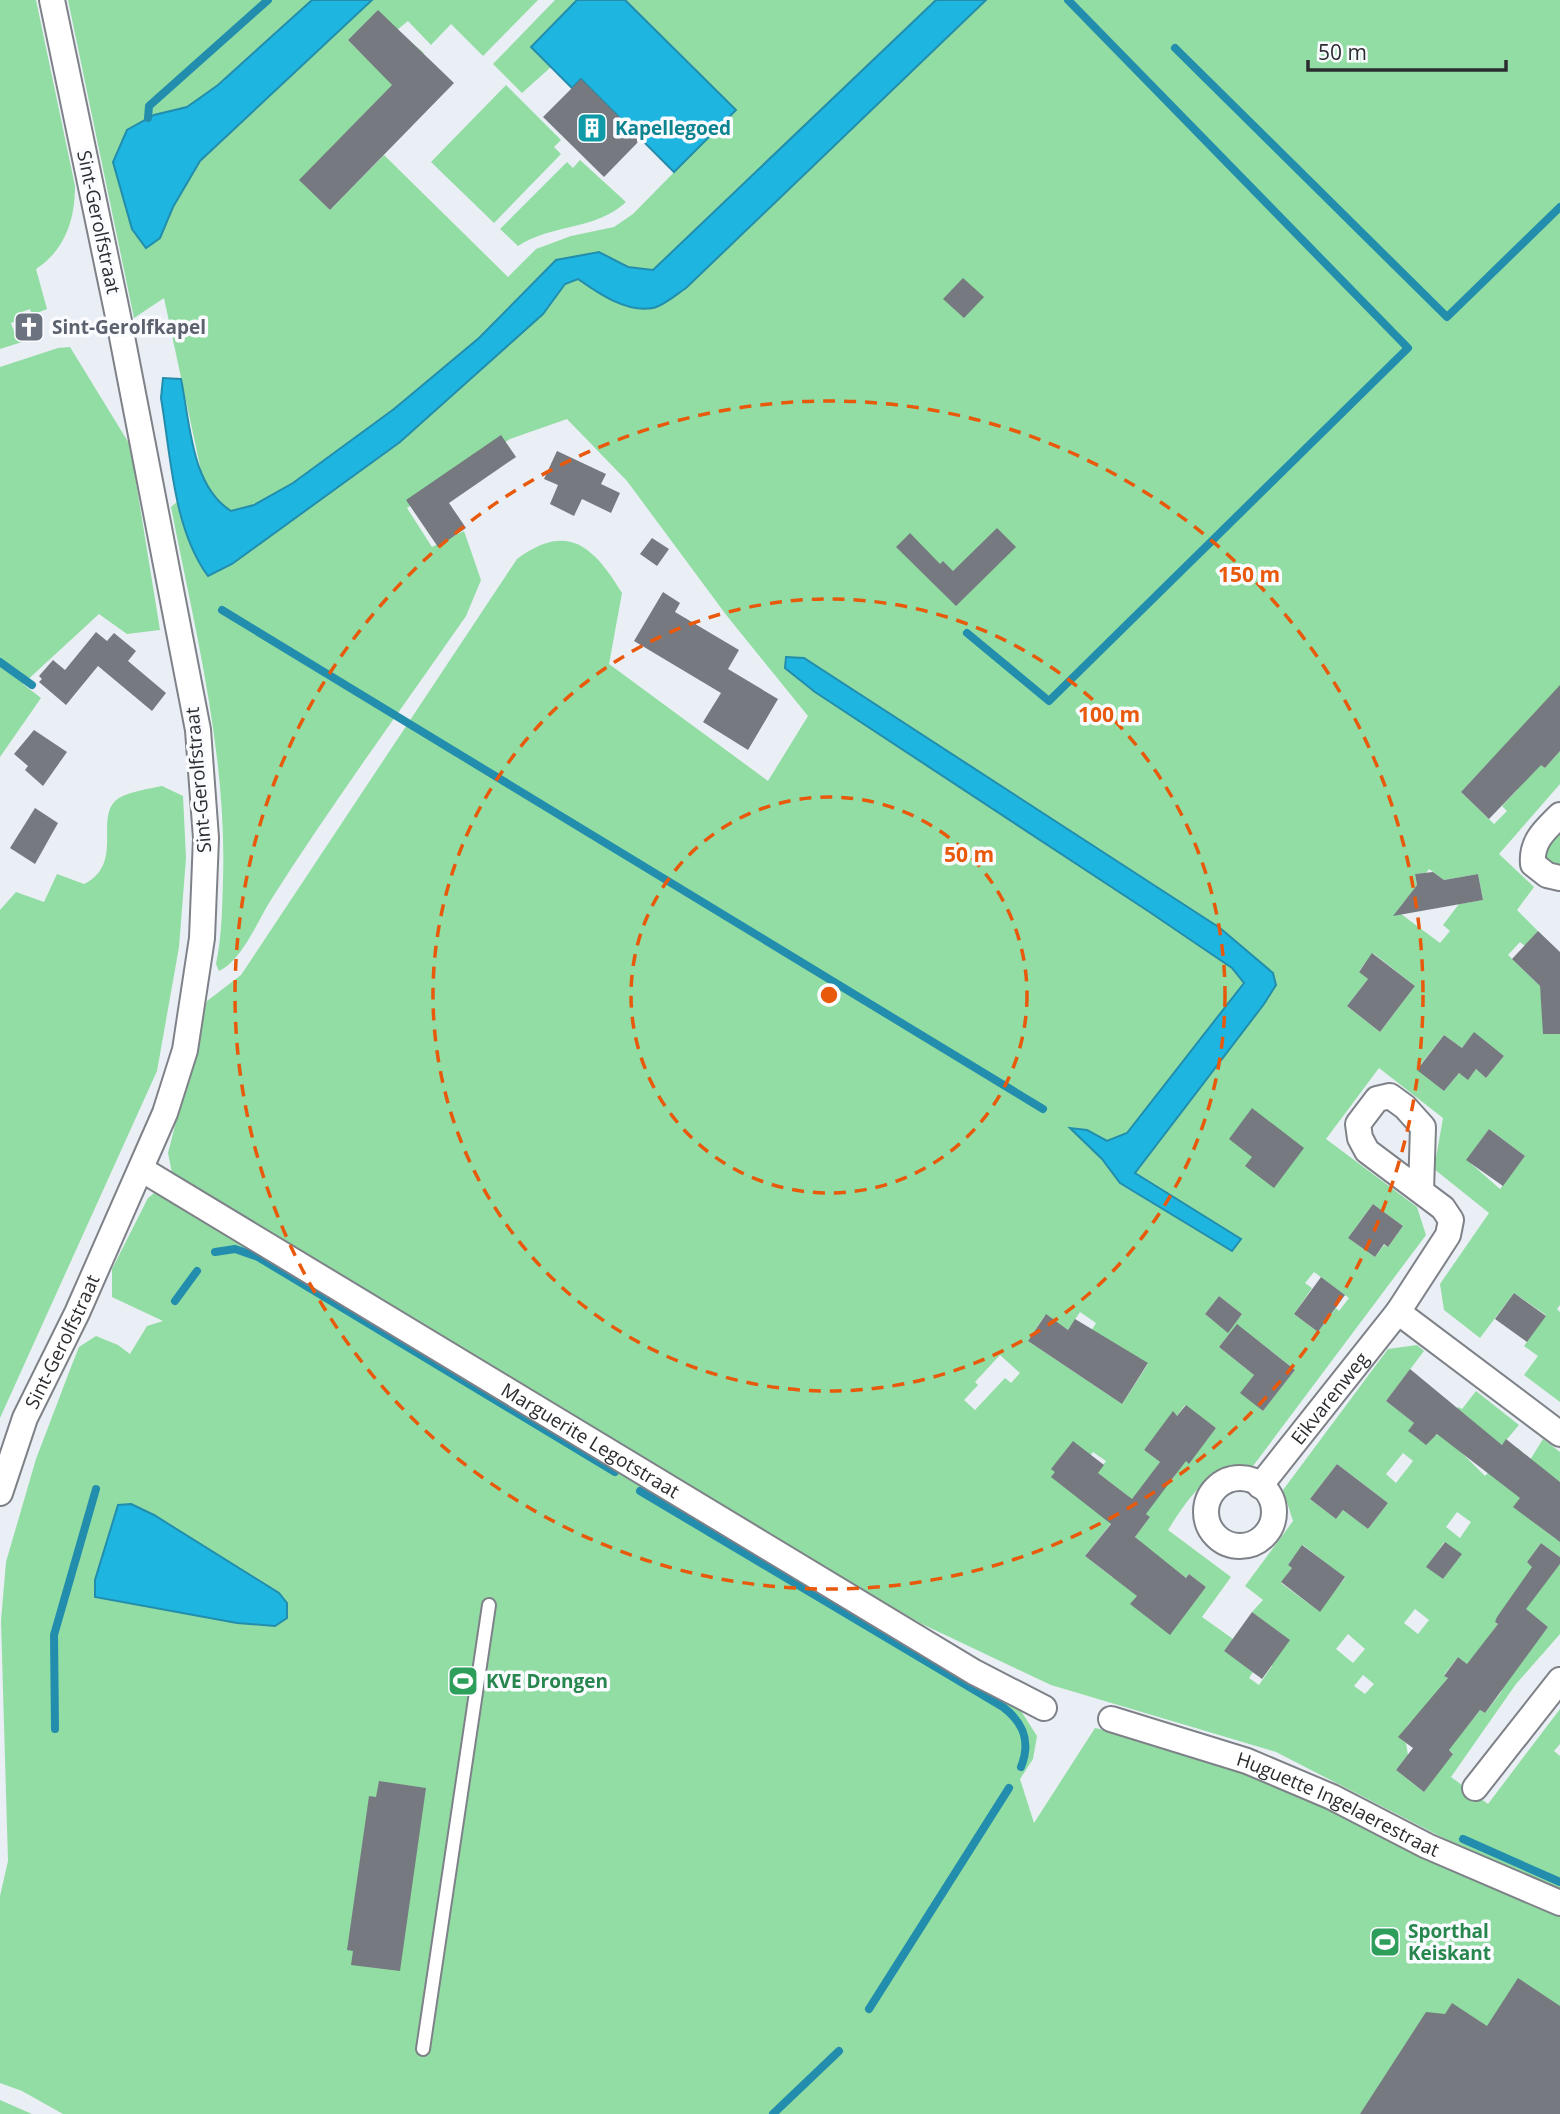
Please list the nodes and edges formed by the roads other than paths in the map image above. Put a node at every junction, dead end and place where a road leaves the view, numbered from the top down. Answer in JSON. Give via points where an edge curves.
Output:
{"nodes":[{"id":1,"x":52,"y":0,"type":"edge"},
{"id":2,"x":1560,"y":815,"type":"edge"},
{"id":3,"x":1560,"y":878,"type":"edge"},
{"id":4,"x":141,"y":1169,"type":"junction"},
{"id":5,"x":1421,"y":1191,"type":"dead end"},
{"id":6,"x":1398,"y":1312,"type":"junction"},
{"id":7,"x":1560,"y":1434,"type":"edge"},
{"id":8,"x":1260,"y":1486,"type":"dead end"},
{"id":9,"x":0,"y":1493,"type":"edge"},
{"id":10,"x":489,"y":1605,"type":"dead end"},
{"id":11,"x":1560,"y":1680,"type":"edge"},
{"id":12,"x":1044,"y":1708,"type":"dead end"},
{"id":13,"x":1111,"y":1719,"type":"dead end"},
{"id":14,"x":1475,"y":1787,"type":"dead end"},
{"id":15,"x":1560,"y":1903,"type":"edge"},
{"id":16,"x":423,"y":2049,"type":"dead end"}],
"edges":[{"from":1,"to":4,"type":"street","name":"Sint-Gerolfstraat","via":[[198,730],[206,838],[202,938],[185,1051]]},
{"from":2,"to":3,"type":"street","via":[[1538,838],[1532,855],[1540,871]]},
{"from":4,"to":9,"type":"street","name":"Sint-Gerolfstraat","via":[[25,1418]]},
{"from":4,"to":12,"type":"street","name":"Marguerite Legotstraat","via":[[974,1672]]},
{"from":5,"to":6,"type":"street","name":"Eikvarenweg","via":[[1451,1220],[1448,1235]]},
{"from":6,"to":7,"type":"street"},
{"from":6,"to":8,"type":"street","name":"Eikvarenweg"},
{"from":10,"to":16,"type":"lane"},
{"from":11,"to":14,"type":"street"},
{"from":13,"to":15,"type":"street","name":"Huguette Ingelaerestraat","via":[[1247,1761]]}]}
